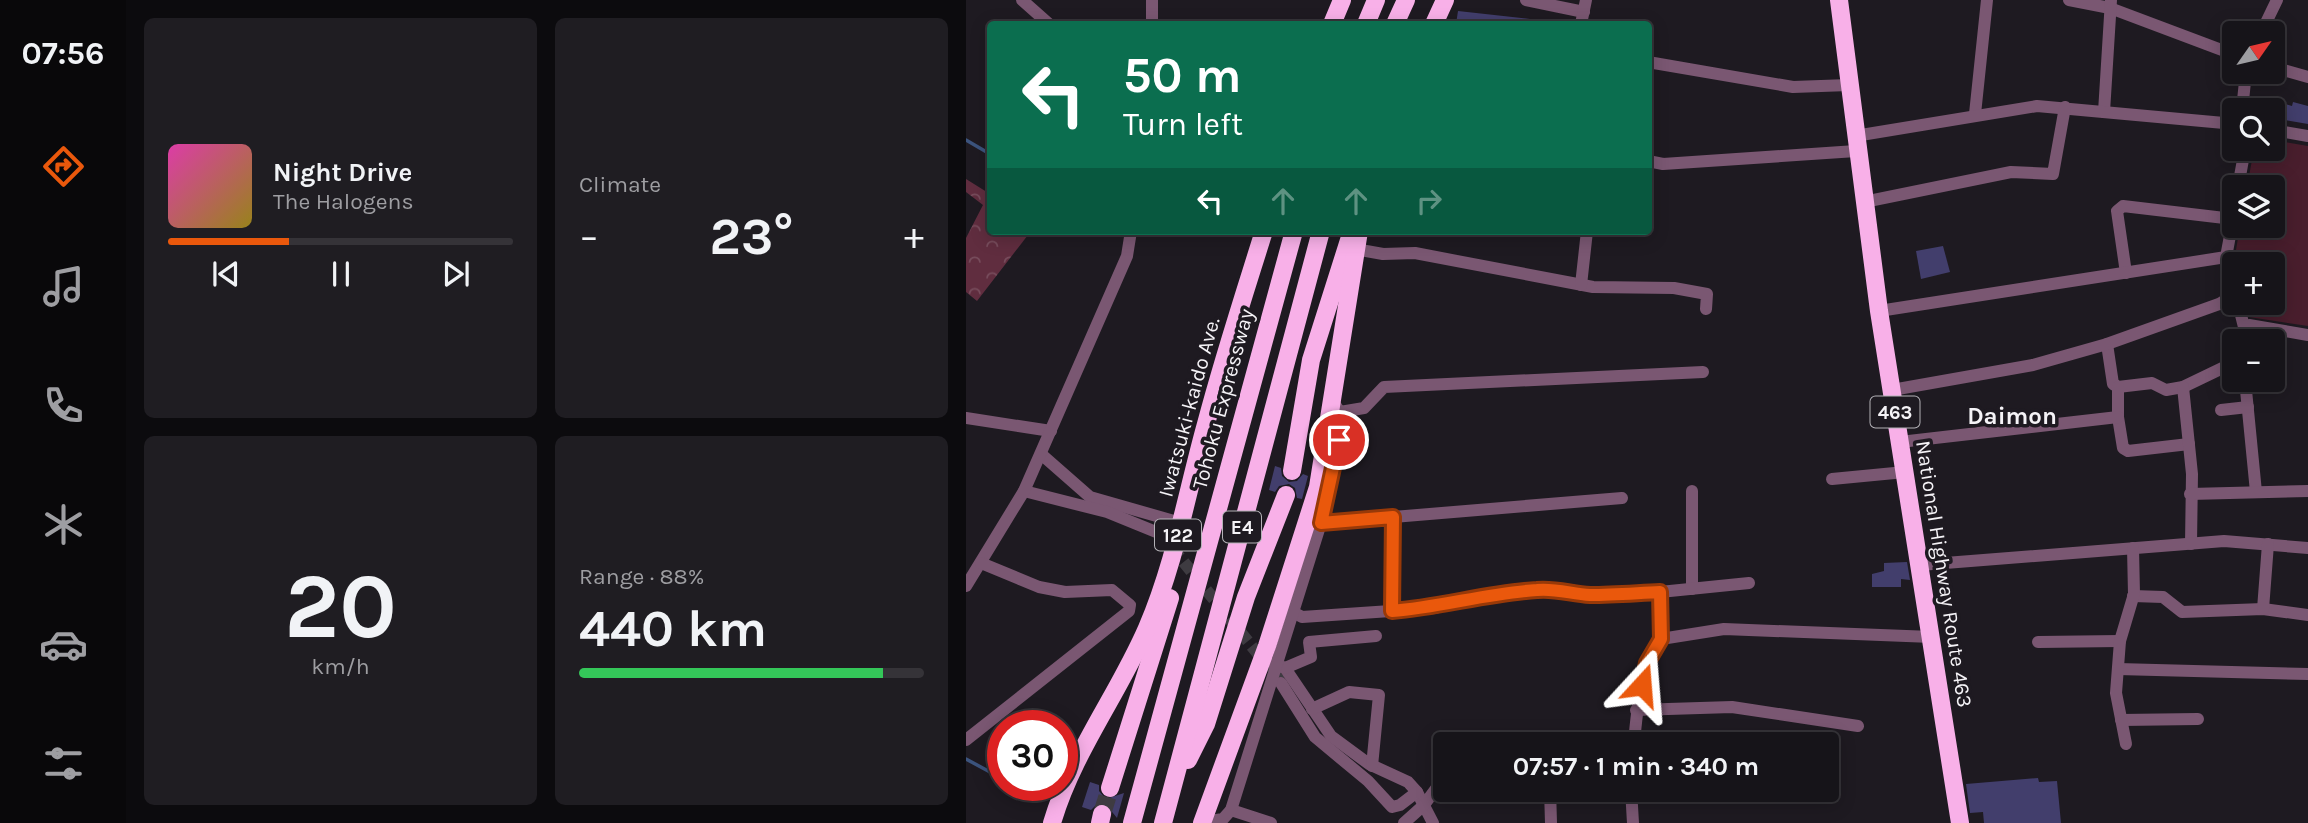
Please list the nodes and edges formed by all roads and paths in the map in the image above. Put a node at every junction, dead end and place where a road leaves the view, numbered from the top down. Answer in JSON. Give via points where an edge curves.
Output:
{"nodes":[{"id":1,"x":1022,"y":0,"type":"edge"},
{"id":2,"x":1152,"y":0,"type":"edge"},
{"id":3,"x":1342,"y":0,"type":"edge"},
{"id":4,"x":1376,"y":0,"type":"edge"},
{"id":5,"x":1406,"y":0,"type":"edge"},
{"id":6,"x":1445,"y":0,"type":"edge"},
{"id":7,"x":1527,"y":0,"type":"edge"},
{"id":8,"x":1839,"y":0,"type":"edge"},
{"id":9,"x":1987,"y":0,"type":"edge"},
{"id":10,"x":2069,"y":0,"type":"edge"},
{"id":11,"x":2277,"y":0,"type":"edge"},
{"id":12,"x":2110,"y":4,"type":"edge"},
{"id":13,"x":1584,"y":12,"type":"edge"},
{"id":14,"x":1046,"y":21,"type":"edge"},
{"id":15,"x":1152,"y":21,"type":"edge"},
{"id":16,"x":1333,"y":21,"type":"edge"},
{"id":17,"x":1367,"y":21,"type":"edge"},
{"id":18,"x":1396,"y":21,"type":"edge"},
{"id":19,"x":1435,"y":21,"type":"edge"},
{"id":20,"x":2267,"y":21,"type":"edge"},
{"id":21,"x":2222,"y":50,"type":"edge"},
{"id":22,"x":1652,"y":63,"type":"edge"},
{"id":23,"x":2286,"y":71,"type":"edge"},
{"id":24,"x":2308,"y":77,"type":"edge"},
{"id":25,"x":1849,"y":85,"type":"junction"},
{"id":26,"x":2065,"y":107,"type":"junction"},
{"id":27,"x":2104,"y":112,"type":"junction"},
{"id":28,"x":1975,"y":114,"type":"junction"},
{"id":29,"x":2222,"y":123,"type":"edge"},
{"id":30,"x":2285,"y":132,"type":"edge"},
{"id":31,"x":2308,"y":136,"type":"edge"},
{"id":32,"x":1856,"y":144,"type":"junction"},
{"id":33,"x":1652,"y":162,"type":"edge"},
{"id":34,"x":1864,"y":202,"type":"junction"},
{"id":35,"x":2222,"y":213,"type":"edge"},
{"id":36,"x":1130,"y":235,"type":"edge"},
{"id":37,"x":1263,"y":235,"type":"edge"},
{"id":38,"x":1293,"y":235,"type":"edge"},
{"id":39,"x":1320,"y":235,"type":"edge"},
{"id":40,"x":1587,"y":235,"type":"edge"},
{"id":41,"x":1356,"y":237,"type":"edge"},
{"id":42,"x":2222,"y":258,"type":"edge"},
{"id":43,"x":2126,"y":273,"type":"junction"},
{"id":44,"x":1581,"y":285,"type":"junction"},
{"id":45,"x":2222,"y":302,"type":"edge"},
{"id":46,"x":1706,"y":309,"type":"dead end"},
{"id":47,"x":1879,"y":311,"type":"junction"},
{"id":48,"x":2242,"y":315,"type":"edge"},
{"id":49,"x":2245,"y":327,"type":"joint"},
{"id":50,"x":2308,"y":335,"type":"edge"},
{"id":51,"x":2108,"y":344,"type":"junction"},
{"id":52,"x":2222,"y":368,"type":"edge"},
{"id":53,"x":1703,"y":372,"type":"dead end"},
{"id":54,"x":2118,"y":387,"type":"junction"},
{"id":55,"x":2183,"y":387,"type":"junction"},
{"id":56,"x":1892,"y":390,"type":"junction"},
{"id":57,"x":2246,"y":392,"type":"edge"},
{"id":58,"x":1336,"y":407,"type":"junction"},
{"id":59,"x":2248,"y":407,"type":"junction"},
{"id":60,"x":2221,"y":410,"type":"dead end"},
{"id":61,"x":2118,"y":417,"type":"junction"},
{"id":62,"x":966,"y":418,"type":"edge"},
{"id":63,"x":1051,"y":431,"type":"junction"},
{"id":64,"x":1900,"y":442,"type":"junction"},
{"id":65,"x":2189,"y":444,"type":"junction"},
{"id":66,"x":1041,"y":454,"type":"junction"},
{"id":67,"x":1292,"y":471,"type":"dead end"},
{"id":68,"x":1905,"y":472,"type":"junction"},
{"id":69,"x":1832,"y":479,"type":"dead end"},
{"id":70,"x":1024,"y":491,"type":"junction"},
{"id":71,"x":1692,"y":491,"type":"dead end"},
{"id":72,"x":2308,"y":491,"type":"edge"},
{"id":73,"x":2256,"y":492,"type":"junction"},
{"id":74,"x":2190,"y":494,"type":"junction"},
{"id":75,"x":1286,"y":495,"type":"dead end"},
{"id":76,"x":1622,"y":498,"type":"dead end"},
{"id":77,"x":1393,"y":517,"type":"junction"},
{"id":78,"x":1181,"y":523,"type":"junction"},
{"id":79,"x":1321,"y":523,"type":"junction"},
{"id":80,"x":1161,"y":534,"type":"tunnel mouth"},
{"id":81,"x":2191,"y":544,"type":"junction"},
{"id":82,"x":2268,"y":544,"type":"junction"},
{"id":83,"x":2133,"y":548,"type":"junction"},
{"id":84,"x":2308,"y":548,"type":"edge"},
{"id":85,"x":1169,"y":565,"type":"junction"},
{"id":86,"x":1920,"y":565,"type":"junction"},
{"id":87,"x":974,"y":568,"type":"edge"},
{"id":88,"x":1749,"y":583,"type":"dead end"},
{"id":89,"x":966,"y":586,"type":"edge"},
{"id":90,"x":1692,"y":589,"type":"junction"},
{"id":91,"x":1660,"y":592,"type":"junction"},
{"id":92,"x":2133,"y":596,"type":"junction"},
{"id":93,"x":2263,"y":609,"type":"junction"},
{"id":94,"x":1291,"y":611,"type":"junction"},
{"id":95,"x":1392,"y":611,"type":"junction"},
{"id":96,"x":2308,"y":615,"type":"edge"},
{"id":97,"x":1376,"y":636,"type":"dead end"},
{"id":98,"x":1931,"y":637,"type":"junction"},
{"id":99,"x":1661,"y":639,"type":"junction"},
{"id":100,"x":2120,"y":641,"type":"junction"},
{"id":101,"x":2038,"y":642,"type":"dead end"},
{"id":102,"x":1280,"y":666,"type":"junction"},
{"id":103,"x":2118,"y":669,"type":"junction"},
{"id":104,"x":2308,"y":674,"type":"edge"},
{"id":105,"x":1281,"y":683,"type":"tunnel mouth"},
{"id":106,"x":1312,"y":709,"type":"junction"},
{"id":107,"x":1636,"y":710,"type":"junction"},
{"id":108,"x":2198,"y":719,"type":"dead end"},
{"id":109,"x":2121,"y":720,"type":"junction"},
{"id":110,"x":1858,"y":726,"type":"dead end"},
{"id":111,"x":1635,"y":732,"type":"edge"},
{"id":112,"x":966,"y":740,"type":"edge"},
{"id":113,"x":2126,"y":744,"type":"dead end"},
{"id":114,"x":1372,"y":766,"type":"junction"},
{"id":115,"x":1110,"y":788,"type":"tunnel mouth"},
{"id":116,"x":1417,"y":792,"type":"junction"},
{"id":117,"x":1433,"y":793,"type":"edge"},
{"id":118,"x":1171,"y":794,"type":"junction"},
{"id":119,"x":1550,"y":802,"type":"edge"},
{"id":120,"x":1632,"y":802,"type":"edge"},
{"id":121,"x":1424,"y":805,"type":"junction"},
{"id":122,"x":1231,"y":810,"type":"junction"},
{"id":123,"x":1203,"y":822,"type":"edge"},
{"id":124,"x":1052,"y":823,"type":"edge"},
{"id":125,"x":1132,"y":823,"type":"edge"},
{"id":126,"x":1163,"y":823,"type":"edge"},
{"id":127,"x":1271,"y":823,"type":"edge"},
{"id":128,"x":1404,"y":823,"type":"edge"},
{"id":129,"x":1433,"y":823,"type":"edge"},
{"id":130,"x":1551,"y":823,"type":"edge"},
{"id":131,"x":1633,"y":823,"type":"edge"},
{"id":132,"x":1960,"y":823,"type":"edge"}],
"edges":[{"from":1,"to":14,"type":"street"},
{"from":2,"to":15,"type":"street"},
{"from":3,"to":16,"type":"highway"},
{"from":4,"to":17,"type":"highway"},
{"from":5,"to":18,"type":"highway"},
{"from":6,"to":19,"type":"highway"},
{"from":7,"to":13,"type":"street"},
{"from":8,"to":25,"type":"highway","name":"National Highway Route 463","number":"463"},
{"from":9,"to":28,"type":"street"},
{"from":10,"to":12,"type":"street"},
{"from":11,"to":20,"type":"street"},
{"from":12,"to":21,"type":"street"},
{"from":12,"to":27,"type":"street"},
{"from":22,"to":25,"type":"street","via":[[1793,87]]},
{"from":23,"to":24,"type":"street"},
{"from":25,"to":32,"type":"highway","name":"National Highway Route 463","number":"463"},
{"from":26,"to":27,"type":"street"},
{"from":26,"to":28,"type":"street"},
{"from":26,"to":34,"type":"street","via":[[2053,174],[2011,172]]},
{"from":27,"to":29,"type":"street"},
{"from":28,"to":32,"type":"street"},
{"from":30,"to":31,"type":"street"},
{"from":32,"to":33,"type":"street"},
{"from":32,"to":34,"type":"highway","name":"National Highway Route 463","number":"463"},
{"from":34,"to":47,"type":"highway","name":"National Highway Route 463","number":"463"},
{"from":35,"to":43,"type":"street","via":[[2123,206],[2117,211]]},
{"from":36,"to":63,"type":"street","via":[[1127,256]]},
{"from":37,"to":78,"type":"highway","name":"Iwatsuki-kaido Ave.","number":"122"},
{"from":38,"to":125,"type":"highway","name":"Tohoku Expressway","number":"E4"},
{"from":39,"to":118,"type":"highway","number":"E4"},
{"from":40,"to":44,"type":"street"},
{"from":41,"to":44,"type":"street","via":[[1383,254],[1415,253]]},
{"from":41,"to":58,"type":"highway"},
{"from":41,"to":67,"type":"highway","via":[[1346,243],[1311,360]]},
{"from":42,"to":43,"type":"street"},
{"from":43,"to":47,"type":"street"},
{"from":44,"to":46,"type":"street","via":[[1674,288],[1707,294]]},
{"from":45,"to":51,"type":"street"},
{"from":47,"to":56,"type":"highway","name":"National Highway Route 463","number":"463"},
{"from":48,"to":49,"type":"street"},
{"from":49,"to":50,"type":"street"},
{"from":51,"to":54,"type":"street","via":[[2113,384]]},
{"from":51,"to":56,"type":"street","via":[[2018,369]]},
{"from":52,"to":55,"type":"street"},
{"from":53,"to":58,"type":"street","via":[[1384,387],[1364,408]]},
{"from":54,"to":55,"type":"street","via":[[2152,383],[2166,390]]},
{"from":54,"to":61,"type":"street"},
{"from":55,"to":65,"type":"street"},
{"from":56,"to":64,"type":"highway","name":"National Highway Route 463","number":"463"},
{"from":57,"to":59,"type":"street"},
{"from":58,"to":79,"type":"street","via":[[1339,440]]},
{"from":58,"to":123,"type":"highway","via":[[1318,487]]},
{"from":59,"to":60,"type":"street"},
{"from":59,"to":73,"type":"street"},
{"from":61,"to":64,"type":"street"},
{"from":61,"to":65,"type":"street","via":[[2123,448],[2128,451]]},
{"from":62,"to":63,"type":"street"},
{"from":63,"to":66,"type":"street"},
{"from":64,"to":68,"type":"highway","name":"National Highway Route 463","number":"463"},
{"from":65,"to":74,"type":"street"},
{"from":66,"to":70,"type":"street"},
{"from":66,"to":78,"type":"street","via":[[1090,497]]},
{"from":68,"to":69,"type":"street"},
{"from":68,"to":86,"type":"highway","name":"National Highway Route 463","number":"463"},
{"from":70,"to":80,"type":"street","via":[[1107,512]]},
{"from":70,"to":87,"type":"street"},
{"from":71,"to":90,"type":"street"},
{"from":72,"to":73,"type":"street"},
{"from":73,"to":74,"type":"street"},
{"from":74,"to":81,"type":"street"},
{"from":75,"to":118,"type":"highway","via":[[1246,597],[1206,724]]},
{"from":76,"to":77,"type":"street"},
{"from":77,"to":79,"type":"street"},
{"from":77,"to":95,"type":"street"},
{"from":78,"to":85,"type":"highway","name":"Iwatsuki-kaido Ave.","number":"122"},
{"from":79,"to":94,"type":"street"},
{"from":81,"to":82,"type":"street"},
{"from":81,"to":83,"type":"street"},
{"from":82,"to":84,"type":"street"},
{"from":82,"to":93,"type":"street"},
{"from":83,"to":86,"type":"street"},
{"from":83,"to":92,"type":"street"},
{"from":85,"to":115,"type":"highway","via":[[1172,591]]},
{"from":85,"to":124,"type":"highway","name":"Iwatsuki-kaido Ave.","number":"122","via":[[1147,627],[1083,746]]},
{"from":86,"to":98,"type":"highway","name":"National Highway Route 463","number":"463"},
{"from":87,"to":89,"type":"street"},
{"from":87,"to":112,"type":"street","via":[[1065,592],[1112,590],[1130,605],[1129,611]]},
{"from":88,"to":90,"type":"street"},
{"from":90,"to":91,"type":"street"},
{"from":91,"to":95,"type":"street","via":[[1587,595],[1541,589]]},
{"from":91,"to":99,"type":"street"},
{"from":92,"to":93,"type":"street","via":[[2163,597],[2182,612]]},
{"from":92,"to":100,"type":"street"},
{"from":93,"to":96,"type":"street"},
{"from":94,"to":95,"type":"street","via":[[1302,617]]},
{"from":94,"to":102,"type":"street"},
{"from":97,"to":102,"type":"street","via":[[1310,642],[1311,657]]},
{"from":98,"to":99,"type":"street","via":[[1724,629]]},
{"from":98,"to":132,"type":"highway","name":"National Highway Route 463","number":"463"},
{"from":99,"to":107,"type":"street","via":[[1647,663]]},
{"from":100,"to":101,"type":"street"},
{"from":100,"to":103,"type":"street"},
{"from":102,"to":106,"type":"street"},
{"from":102,"to":122,"type":"street"},
{"from":103,"to":104,"type":"street"},
{"from":103,"to":109,"type":"street","via":[[2116,701]]},
{"from":105,"to":116,"type":"street","via":[[1315,737],[1392,807]]},
{"from":106,"to":114,"type":"street","via":[[1331,736]]},
{"from":106,"to":114,"type":"street","via":[[1349,692],[1379,695]]},
{"from":107,"to":110,"type":"street","via":[[1732,707]]},
{"from":107,"to":111,"type":"street"},
{"from":108,"to":109,"type":"street"},
{"from":109,"to":113,"type":"street"},
{"from":114,"to":116,"type":"street","via":[[1408,782]]},
{"from":116,"to":121,"type":"street"},
{"from":117,"to":121,"type":"street"},
{"from":118,"to":126,"type":"highway","number":"E4"},
{"from":119,"to":130,"type":"street"},
{"from":120,"to":131,"type":"street"},
{"from":121,"to":128,"type":"street"},
{"from":121,"to":129,"type":"street"},
{"from":122,"to":123,"type":"street","via":[[1223,819]]},
{"from":122,"to":127,"type":"street"}]}
